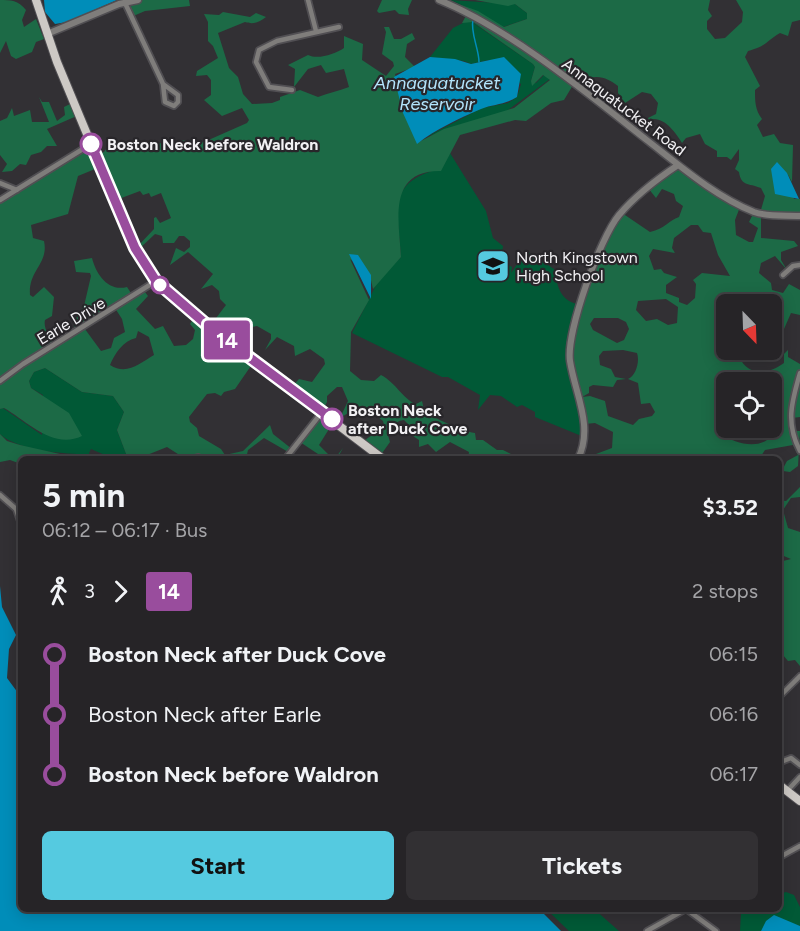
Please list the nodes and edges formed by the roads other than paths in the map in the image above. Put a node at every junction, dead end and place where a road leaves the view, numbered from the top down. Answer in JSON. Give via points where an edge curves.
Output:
{"nodes":[{"id":1,"x":36,"y":0,"type":"edge"},
{"id":2,"x":138,"y":0,"type":"edge"},
{"id":3,"x":308,"y":0,"type":"edge"},
{"id":4,"x":439,"y":0,"type":"edge"},
{"id":5,"x":125,"y":3,"type":"junction"},
{"id":6,"x":339,"y":27,"type":"dead end"},
{"id":7,"x":316,"y":31,"type":"junction"},
{"id":8,"x":47,"y":34,"type":"junction"},
{"id":9,"x":163,"y":84,"type":"junction"},
{"id":10,"x":292,"y":90,"type":"dead end"},
{"id":11,"x":91,"y":144,"type":"junction"},
{"id":12,"x":678,"y":165,"type":"junction"},
{"id":13,"x":0,"y":183,"type":"edge"},
{"id":14,"x":17,"y":190,"type":"junction"},
{"id":15,"x":0,"y":200,"type":"edge"},
{"id":16,"x":800,"y":216,"type":"edge"},
{"id":17,"x":800,"y":265,"type":"edge"},
{"id":18,"x":783,"y":275,"type":"dead end"},
{"id":19,"x":156,"y":281,"type":"junction"},
{"id":20,"x":800,"y":373,"type":"edge"},
{"id":21,"x":0,"y":381,"type":"edge"},
{"id":22,"x":322,"y":412,"type":"junction"},
{"id":23,"x":800,"y":451,"type":"edge"},
{"id":24,"x":287,"y":456,"type":"edge"},
{"id":25,"x":379,"y":456,"type":"edge"},
{"id":26,"x":579,"y":456,"type":"edge"},
{"id":27,"x":0,"y":495,"type":"edge"},
{"id":28,"x":18,"y":513,"type":"edge"},
{"id":29,"x":800,"y":676,"type":"edge"},
{"id":30,"x":782,"y":694,"type":"edge"},
{"id":31,"x":782,"y":761,"type":"edge"},
{"id":32,"x":800,"y":765,"type":"edge"},
{"id":33,"x":800,"y":777,"type":"edge"},
{"id":34,"x":782,"y":787,"type":"edge"},
{"id":35,"x":788,"y":791,"type":"junction"},
{"id":36,"x":800,"y":801,"type":"edge"},
{"id":37,"x":800,"y":846,"type":"edge"},
{"id":38,"x":782,"y":856,"type":"edge"},
{"id":39,"x":681,"y":912,"type":"edge"},
{"id":40,"x":690,"y":912,"type":"edge"},
{"id":41,"x":647,"y":931,"type":"edge"},
{"id":42,"x":716,"y":931,"type":"edge"}],
"edges":[{"from":1,"to":8,"type":"main road"},
{"from":2,"to":5,"type":"street"},
{"from":3,"to":7,"type":"street"},
{"from":4,"to":12,"type":"street","name":"Annaquatucket Road","via":[[502,33]]},
{"from":5,"to":8,"type":"street"},
{"from":5,"to":9,"type":"street"},
{"from":6,"to":7,"type":"street"},
{"from":7,"to":10,"type":"street","via":[[264,46],[256,56],[258,69],[269,87]]},
{"from":8,"to":11,"type":"main road"},
{"from":9,"to":9,"type":"street","via":[[178,95],[174,106],[165,102]]},
{"from":11,"to":14,"type":"street"},
{"from":11,"to":19,"type":"main road","via":[[135,248]]},
{"from":12,"to":16,"type":"street","name":"Annaquatucket Road","via":[[753,211]]},
{"from":12,"to":26,"type":"street","via":[[635,198],[615,221],[582,300],[569,349],[584,417]]},
{"from":13,"to":14,"type":"street"},
{"from":14,"to":15,"type":"street"},
{"from":17,"to":18,"type":"street"},
{"from":19,"to":21,"type":"street","name":"Earle Drive"},
{"from":19,"to":22,"type":"main road","via":[[214,331]]},
{"from":20,"to":23,"type":"street","via":[[790,406]]},
{"from":22,"to":24,"type":"street"},
{"from":22,"to":25,"type":"main road"},
{"from":27,"to":28,"type":"street"},
{"from":29,"to":30,"type":"street"},
{"from":31,"to":32,"type":"street","via":[[791,758]]},
{"from":33,"to":35,"type":"street"},
{"from":34,"to":35,"type":"main road"},
{"from":35,"to":36,"type":"main road"},
{"from":37,"to":38,"type":"street"},
{"from":39,"to":41,"type":"street"},
{"from":40,"to":42,"type":"street"}]}
